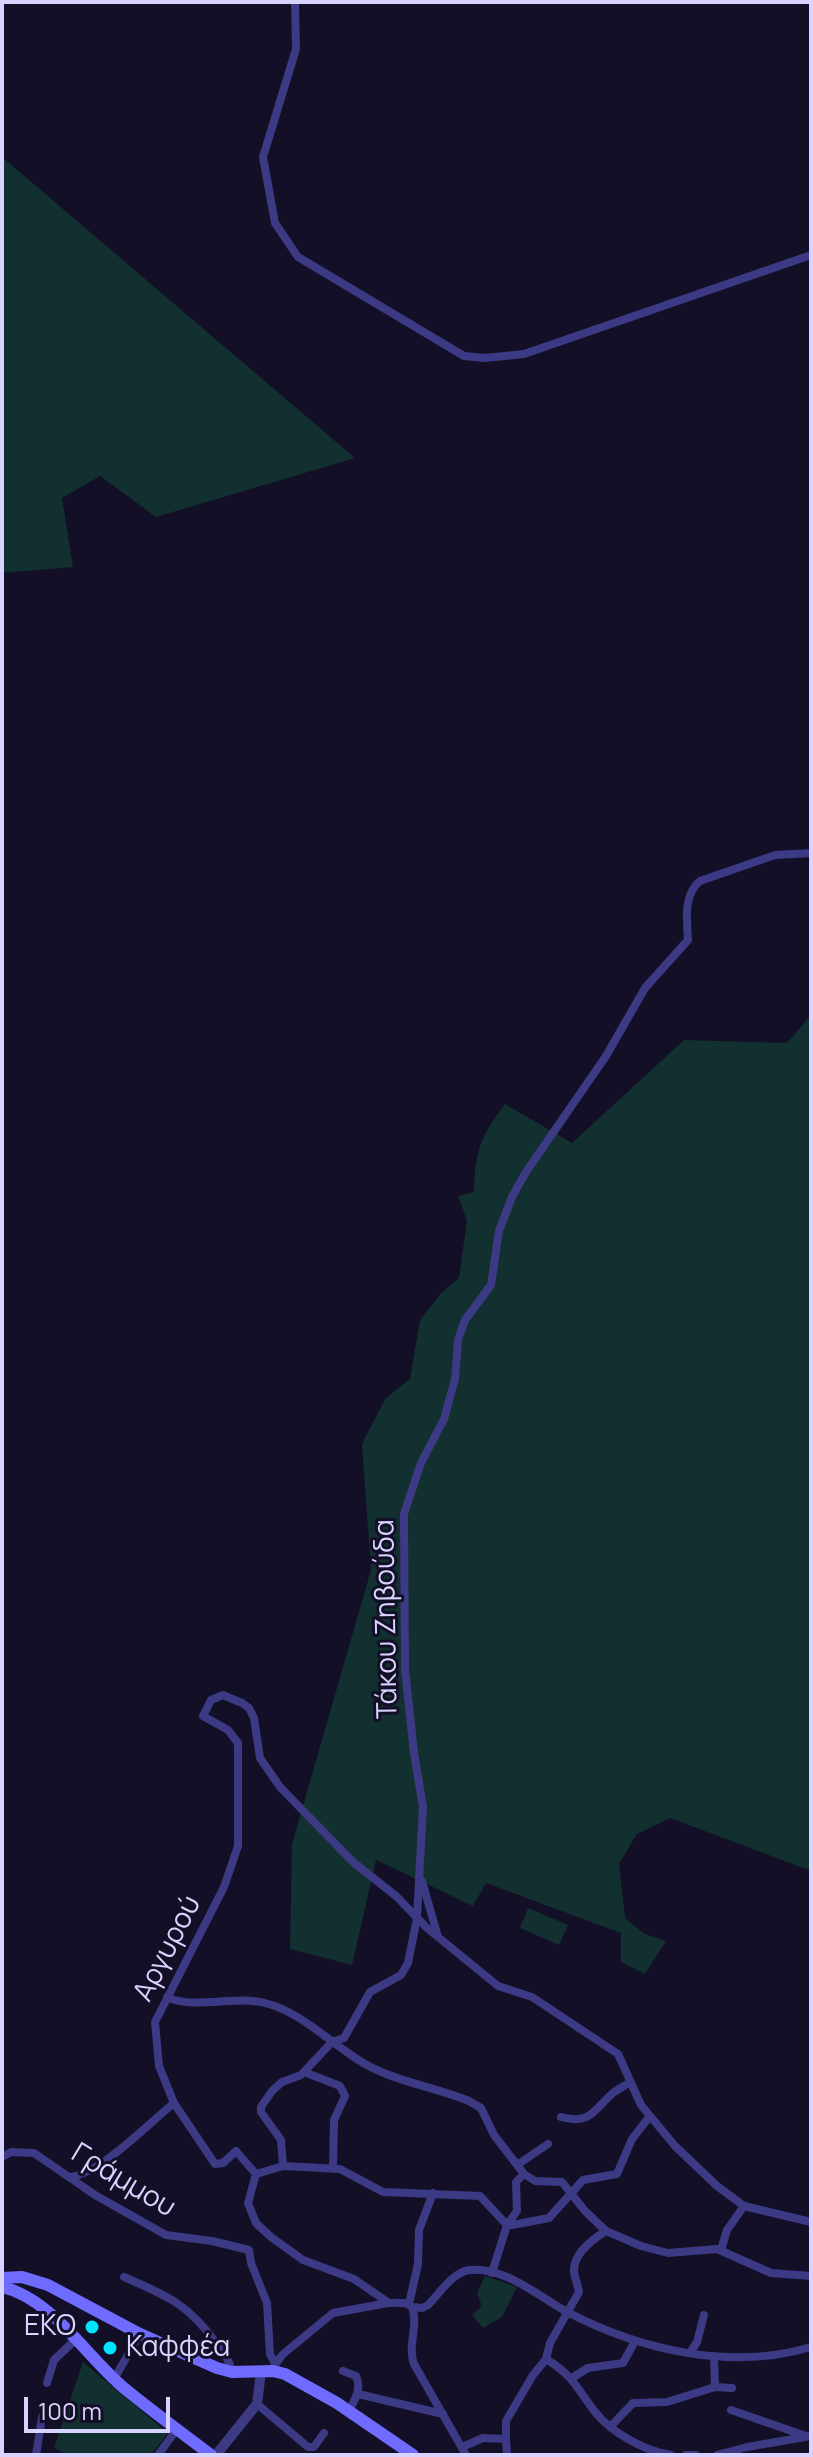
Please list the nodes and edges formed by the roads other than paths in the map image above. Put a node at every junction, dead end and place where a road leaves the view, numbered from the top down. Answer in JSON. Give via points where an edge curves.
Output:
{"nodes":[{"id":1,"x":295,"y":2,"type":"edge"},
{"id":2,"x":811,"y":255,"type":"edge"},
{"id":3,"x":811,"y":853,"type":"edge"},
{"id":4,"x":420,"y":1874,"type":"junction"},
{"id":5,"x":417,"y":1918,"type":"junction"},
{"id":6,"x":438,"y":1938,"type":"junction"},
{"id":7,"x":167,"y":1997,"type":"junction"},
{"id":8,"x":332,"y":2042,"type":"junction"},
{"id":9,"x":304,"y":2072,"type":"junction"},
{"id":10,"x":630,"y":2082,"type":"junction"},
{"id":11,"x":174,"y":2103,"type":"junction"},
{"id":12,"x":650,"y":2116,"type":"junction"},
{"id":13,"x":561,"y":2117,"type":"dead end"},
{"id":14,"x":548,"y":2144,"type":"dead end"},
{"id":15,"x":2,"y":2157,"type":"edge"},
{"id":16,"x":517,"y":2165,"type":"junction"},
{"id":17,"x":283,"y":2166,"type":"junction"},
{"id":18,"x":333,"y":2169,"type":"junction"},
{"id":19,"x":256,"y":2174,"type":"junction"},
{"id":20,"x":524,"y":2174,"type":"junction"},
{"id":21,"x":71,"y":2177,"type":"junction"},
{"id":22,"x":433,"y":2193,"type":"junction"},
{"id":23,"x":570,"y":2194,"type":"junction"},
{"id":24,"x":744,"y":2206,"type":"junction"},
{"id":25,"x":811,"y":2222,"type":"edge"},
{"id":26,"x":507,"y":2225,"type":"junction"},
{"id":27,"x":606,"y":2231,"type":"junction"},
{"id":28,"x":721,"y":2250,"type":"junction"},
{"id":29,"x":492,"y":2273,"type":"junction"},
{"id":30,"x":811,"y":2276,"type":"edge"},
{"id":31,"x":124,"y":2277,"type":"dead end"},
{"id":32,"x":2,"y":2278,"type":"edge"},
{"id":33,"x":32,"y":2279,"type":"junction"},
{"id":34,"x":2,"y":2287,"type":"edge"},
{"id":35,"x":18,"y":2291,"type":"junction"},
{"id":36,"x":389,"y":2303,"type":"junction"},
{"id":37,"x":411,"y":2306,"type":"junction"},
{"id":38,"x":568,"y":2312,"type":"junction"},
{"id":39,"x":704,"y":2315,"type":"dead end"},
{"id":40,"x":140,"y":2334,"type":"junction"},
{"id":41,"x":75,"y":2340,"type":"junction"},
{"id":42,"x":635,"y":2341,"type":"junction"},
{"id":43,"x":811,"y":2347,"type":"edge"},
{"id":44,"x":690,"y":2353,"type":"junction"},
{"id":45,"x":714,"y":2356,"type":"junction"},
{"id":46,"x":546,"y":2359,"type":"junction"},
{"id":47,"x":269,"y":2369,"type":"junction"},
{"id":48,"x":343,"y":2371,"type":"dead end"},
{"id":49,"x":232,"y":2372,"type":"junction"},
{"id":50,"x":572,"y":2378,"type":"junction"},
{"id":51,"x":114,"y":2379,"type":"junction"},
{"id":52,"x":47,"y":2383,"type":"dead end"},
{"id":53,"x":715,"y":2387,"type":"junction"},
{"id":54,"x":732,"y":2388,"type":"dead end"},
{"id":55,"x":358,"y":2394,"type":"junction"},
{"id":56,"x":257,"y":2404,"type":"junction"},
{"id":57,"x":731,"y":2410,"type":"dead end"},
{"id":58,"x":349,"y":2411,"type":"junction"},
{"id":59,"x":443,"y":2414,"type":"junction"},
{"id":60,"x":42,"y":2417,"type":"dead end"},
{"id":61,"x":610,"y":2427,"type":"junction"},
{"id":62,"x":177,"y":2429,"type":"junction"},
{"id":63,"x":324,"y":2433,"type":"dead end"},
{"id":64,"x":809,"y":2436,"type":"edge"},
{"id":65,"x":506,"y":2439,"type":"junction"},
{"id":66,"x":464,"y":2451,"type":"edge"},
{"id":67,"x":36,"y":2455,"type":"edge"},
{"id":68,"x":158,"y":2455,"type":"edge"},
{"id":69,"x":214,"y":2455,"type":"edge"},
{"id":70,"x":413,"y":2455,"type":"edge"},
{"id":71,"x":507,"y":2455,"type":"edge"},
{"id":72,"x":671,"y":2455,"type":"edge"},
{"id":73,"x":686,"y":2455,"type":"edge"},
{"id":74,"x":696,"y":2455,"type":"edge"},
{"id":75,"x":717,"y":2455,"type":"edge"}],
"edges":[{"from":1,"to":2,"type":"street","via":[[296,49],[263,157],[275,223],[298,257],[464,356],[524,354]]},
{"from":3,"to":4,"type":"street","name":"Τάκου Ζηβούδα","via":[[775,855],[693,887],[686,916],[688,940],[645,988],[512,1197],[499,1231],[491,1285],[465,1320],[444,1419],[421,1463],[404,1514],[405,1669],[423,1807]]},
{"from":4,"to":5,"type":"street","name":"Τάκου Ζηβούδα"},
{"from":4,"to":6,"type":"street"},
{"from":5,"to":6,"type":"street"},
{"from":5,"to":7,"type":"street","name":"Αργυρού","via":[[280,1787],[260,1758],[254,1718],[242,1703],[217,1697],[203,1716],[234,1736],[239,1750],[238,1846],[218,1899]]},
{"from":5,"to":8,"type":"street","name":"Τάκου Ζηβούδα","via":[[406,1968],[370,1992],[346,2035]]},
{"from":6,"to":10,"type":"street","via":[[498,1986],[532,1997],[618,2054]]},
{"from":7,"to":8,"type":"street","via":[[265,2003]]},
{"from":7,"to":11,"type":"street","name":"Αργυρού","via":[[155,2022],[156,2052]]},
{"from":8,"to":9,"type":"street","name":"Τάκου Ζηβούδα"},
{"from":8,"to":16,"type":"street","via":[[377,2070],[478,2106]]},
{"from":9,"to":17,"type":"street","name":"Τάκου Ζηβούδα","via":[[282,2082],[261,2107],[281,2140]]},
{"from":9,"to":18,"type":"street","via":[[340,2086],[345,2096],[334,2120]]},
{"from":10,"to":12,"type":"street"},
{"from":10,"to":13,"type":"street","via":[[592,2115]]},
{"from":11,"to":19,"type":"street","name":"Αργυρού","via":[[215,2164],[236,2151]]},
{"from":11,"to":21,"type":"street","via":[[108,2160]]},
{"from":12,"to":23,"type":"street","via":[[632,2139],[617,2174],[587,2178]]},
{"from":12,"to":24,"type":"street","via":[[685,2156]]},
{"from":14,"to":16,"type":"street"},
{"from":15,"to":21,"type":"street","name":"Γράμμου","via":[[34,2153]]},
{"from":16,"to":20,"type":"street"},
{"from":17,"to":18,"type":"street"},
{"from":17,"to":19,"type":"street"},
{"from":18,"to":22,"type":"street","via":[[383,2192]]},
{"from":19,"to":36,"type":"street","via":[[248,2203],[256,2223],[296,2256],[354,2279]]},
{"from":20,"to":23,"type":"street","via":[[535,2181],[559,2180]]},
{"from":20,"to":26,"type":"street","via":[[516,2182],[517,2211]]},
{"from":21,"to":47,"type":"street","name":"Γράμμου","via":[[166,2235],[249,2250],[267,2303]]},
{"from":22,"to":26,"type":"street","via":[[480,2196]]},
{"from":22,"to":37,"type":"street","via":[[419,2230]]},
{"from":23,"to":26,"type":"street","via":[[549,2218]]},
{"from":23,"to":27,"type":"street"},
{"from":24,"to":25,"type":"street"},
{"from":24,"to":28,"type":"street"},
{"from":26,"to":29,"type":"street"},
{"from":27,"to":28,"type":"street","via":[[663,2252]]},
{"from":27,"to":38,"type":"street","via":[[583,2248],[575,2264],[579,2292]]},
{"from":28,"to":30,"type":"street","via":[[771,2273]]},
{"from":29,"to":37,"type":"street","via":[[458,2273],[428,2305]]},
{"from":29,"to":38,"type":"street"},
{"from":31,"to":49,"type":"street","via":[[186,2308],[226,2355]]},
{"from":32,"to":33,"type":"main road"},
{"from":33,"to":35,"type":"main road"},
{"from":33,"to":40,"type":"main road"},
{"from":34,"to":35,"type":"main road"},
{"from":35,"to":41,"type":"main road"},
{"from":36,"to":37,"type":"street"},
{"from":36,"to":47,"type":"street","via":[[333,2313]]},
{"from":37,"to":59,"type":"street","via":[[411,2355]]},
{"from":38,"to":42,"type":"street"},
{"from":38,"to":46,"type":"street"},
{"from":39,"to":44,"type":"street"},
{"from":40,"to":49,"type":"main road"},
{"from":40,"to":51,"type":"street"},
{"from":41,"to":51,"type":"main road"},
{"from":41,"to":52,"type":"street","via":[[54,2360]]},
{"from":42,"to":44,"type":"street"},
{"from":42,"to":50,"type":"street","via":[[623,2363],[588,2368]]},
{"from":43,"to":45,"type":"street","via":[[771,2355]]},
{"from":44,"to":45,"type":"street"},
{"from":45,"to":53,"type":"street"},
{"from":46,"to":50,"type":"street"},
{"from":46,"to":65,"type":"street","via":[[506,2421]]},
{"from":47,"to":49,"type":"main road"},
{"from":47,"to":56,"type":"street"},
{"from":47,"to":58,"type":"main road"},
{"from":48,"to":55,"type":"street","via":[[357,2377]]},
{"from":50,"to":61,"type":"street"},
{"from":51,"to":62,"type":"main road"},
{"from":53,"to":54,"type":"street"},
{"from":53,"to":61,"type":"street","via":[[667,2402],[633,2403]]},
{"from":55,"to":58,"type":"street"},
{"from":55,"to":59,"type":"street"},
{"from":56,"to":63,"type":"street","via":[[308,2447]]},
{"from":56,"to":69,"type":"street"},
{"from":57,"to":64,"type":"street"},
{"from":58,"to":70,"type":"main road"},
{"from":59,"to":66,"type":"street"},
{"from":60,"to":67,"type":"street"},
{"from":61,"to":72,"type":"street"},
{"from":62,"to":68,"type":"street"},
{"from":62,"to":69,"type":"main road"},
{"from":64,"to":75,"type":"street"},
{"from":65,"to":66,"type":"street","via":[[483,2438]]},
{"from":65,"to":71,"type":"street"},
{"from":73,"to":74,"type":"street"}]}
